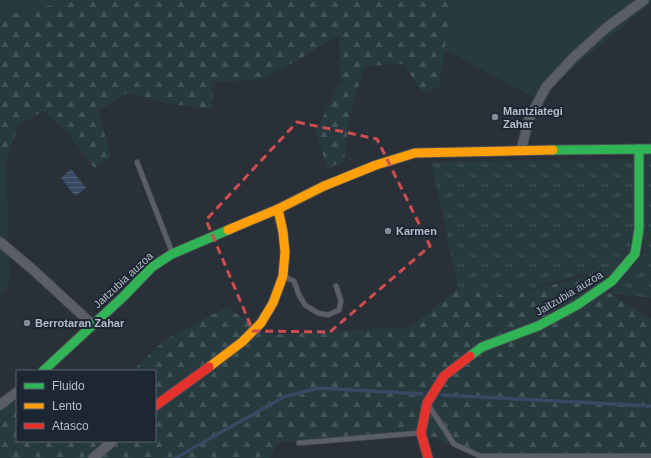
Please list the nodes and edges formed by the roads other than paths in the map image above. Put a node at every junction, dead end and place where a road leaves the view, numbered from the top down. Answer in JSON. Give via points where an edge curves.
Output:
{"nodes":[{"id":1,"x":644,"y":0,"type":"edge"},
{"id":2,"x":639,"y":149,"type":"junction"},
{"id":3,"x":651,"y":149,"type":"edge"},
{"id":4,"x":521,"y":150,"type":"junction"},
{"id":5,"x":137,"y":162,"type":"dead end"},
{"id":6,"x":278,"y":209,"type":"junction"},
{"id":7,"x":0,"y":242,"type":"edge"},
{"id":8,"x":172,"y":254,"type":"junction"},
{"id":9,"x":283,"y":276,"type":"junction"},
{"id":10,"x":336,"y":286,"type":"dead end"},
{"id":11,"x":93,"y":325,"type":"junction"},
{"id":12,"x":44,"y":370,"type":"edge"},
{"id":13,"x":16,"y":393,"type":"edge"},
{"id":14,"x":427,"y":403,"type":"junction"},
{"id":15,"x":0,"y":405,"type":"edge"},
{"id":16,"x":156,"y":405,"type":"edge"},
{"id":17,"x":421,"y":433,"type":"junction"},
{"id":18,"x":112,"y":442,"type":"edge"},
{"id":19,"x":299,"y":443,"type":"dead end"},
{"id":20,"x":651,"y":456,"type":"edge"},
{"id":21,"x":573,"y":457,"type":"edge"},
{"id":22,"x":93,"y":458,"type":"edge"},
{"id":23,"x":428,"y":458,"type":"edge"}],
"edges":[{"from":1,"to":4,"type":"street","via":[[606,28],[546,86],[529,119]]},
{"from":2,"to":3,"type":"street","name":"Jaitzubia auzoa"},
{"from":2,"to":4,"type":"street","name":"Jaitzubia auzoa"},
{"from":2,"to":14,"type":"street","name":"Jaitzubia auzoa","via":[[639,229],[635,254],[612,281],[577,305],[538,326],[482,347],[444,376]]},
{"from":4,"to":6,"type":"street","name":"Jaitzubia auzoa","via":[[415,153],[376,165],[324,186]]},
{"from":5,"to":8,"type":"lane"},
{"from":6,"to":8,"type":"street","name":"Jaitzubia auzoa"},
{"from":6,"to":9,"type":"street","via":[[285,252]]},
{"from":7,"to":11,"type":"street"},
{"from":8,"to":11,"type":"street","name":"Jaitzubia auzoa","via":[[152,267]]},
{"from":9,"to":10,"type":"lane","via":[[294,281],[305,305],[318,313],[328,315],[339,310],[341,301]]},
{"from":9,"to":16,"type":"street","via":[[261,323],[242,342]]},
{"from":11,"to":12,"type":"street","name":"Jaitzubia auzoa"},
{"from":13,"to":15,"type":"street"},
{"from":14,"to":17,"type":"street","name":"Jaitzubia auzoa"},
{"from":14,"to":21,"type":"lane","via":[[454,444],[480,456]]},
{"from":17,"to":19,"type":"lane"},
{"from":17,"to":23,"type":"street","name":"Jaitzubia auzoa"},
{"from":18,"to":22,"type":"street"},
{"from":20,"to":21,"type":"lane"}]}
